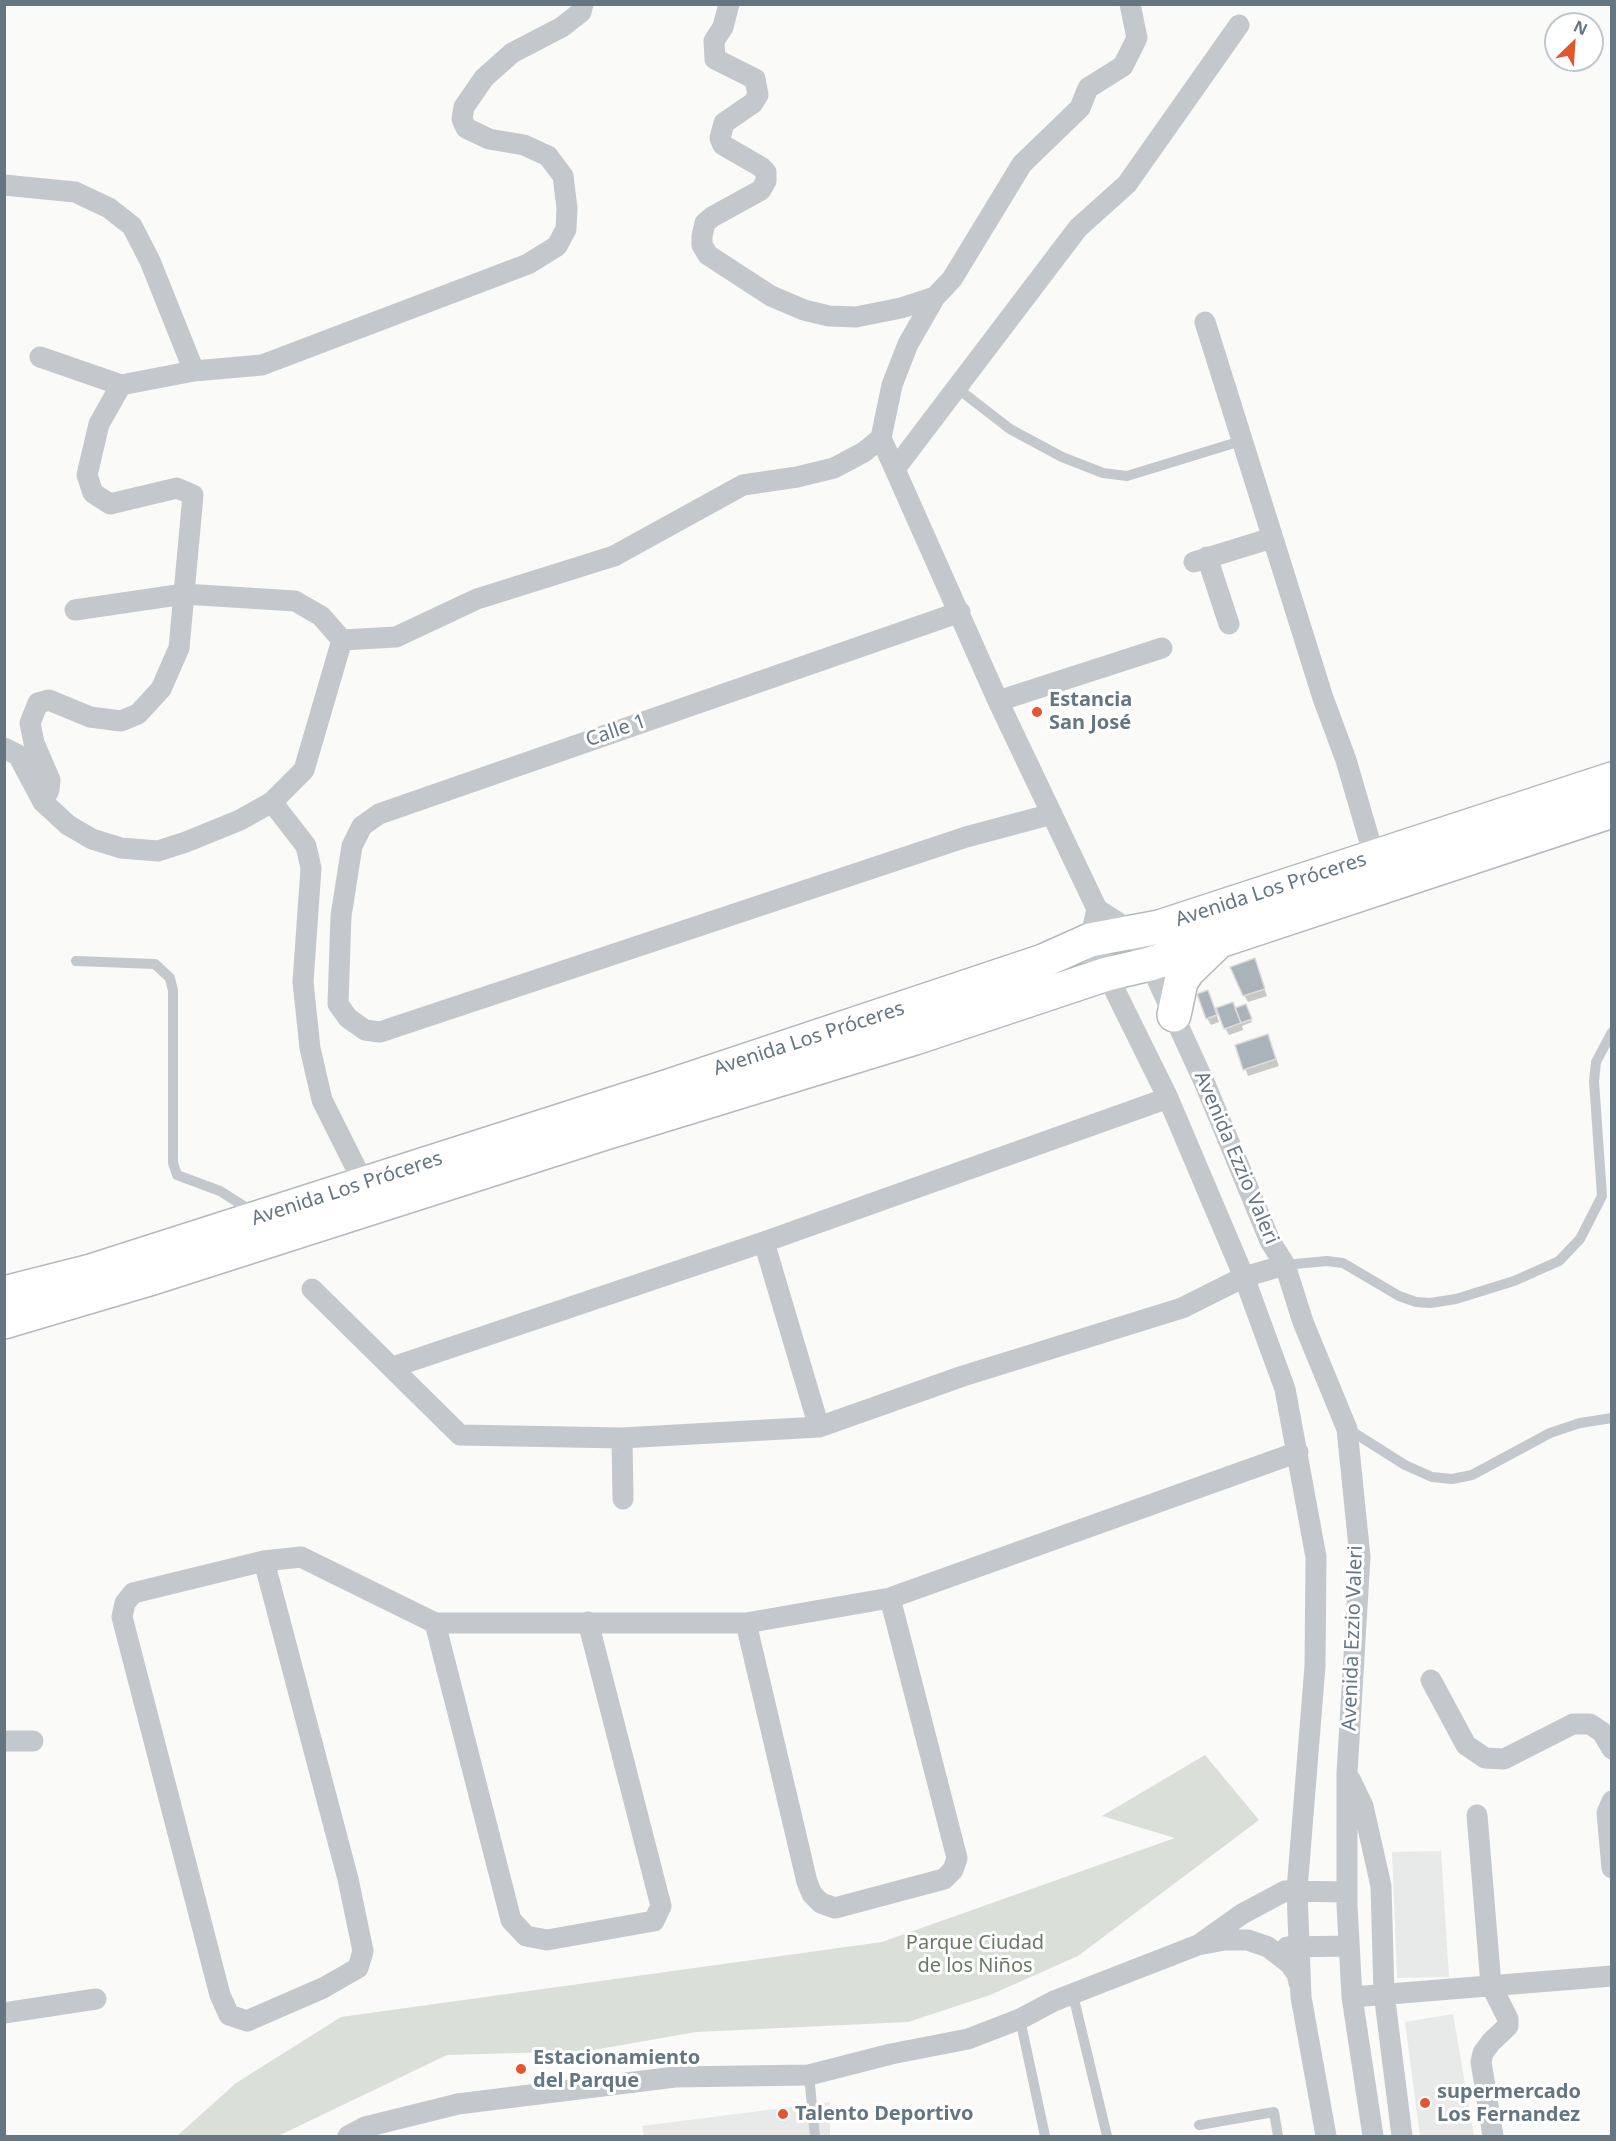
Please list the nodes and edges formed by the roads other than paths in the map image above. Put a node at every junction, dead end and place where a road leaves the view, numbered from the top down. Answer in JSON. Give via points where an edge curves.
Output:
{"nodes":[{"id":1,"x":583,"y":4,"type":"edge"},
{"id":2,"x":729,"y":4,"type":"edge"},
{"id":3,"x":1130,"y":4,"type":"edge"},
{"id":4,"x":1239,"y":25,"type":"dead end"},
{"id":5,"x":4,"y":185,"type":"edge"},
{"id":6,"x":935,"y":297,"type":"junction"},
{"id":7,"x":1205,"y":322,"type":"dead end"},
{"id":8,"x":40,"y":357,"type":"dead end"},
{"id":9,"x":194,"y":370,"type":"junction"},
{"id":10,"x":121,"y":385,"type":"junction"},
{"id":11,"x":957,"y":388,"type":"junction"},
{"id":12,"x":881,"y":438,"type":"junction"},
{"id":13,"x":1242,"y":441,"type":"junction"},
{"id":14,"x":895,"y":469,"type":"junction"},
{"id":15,"x":1272,"y":538,"type":"junction"},
{"id":16,"x":184,"y":594,"type":"junction"},
{"id":17,"x":75,"y":610,"type":"dead end"},
{"id":18,"x":960,"y":612,"type":"junction"},
{"id":19,"x":1229,"y":624,"type":"dead end"},
{"id":20,"x":342,"y":640,"type":"junction"},
{"id":21,"x":1162,"y":648,"type":"dead end"},
{"id":22,"x":998,"y":701,"type":"junction"},
{"id":23,"x":4,"y":748,"type":"edge"},
{"id":24,"x":1611,"y":779,"type":"edge"},
{"id":25,"x":43,"y":802,"type":"junction"},
{"id":26,"x":272,"y":802,"type":"junction"},
{"id":27,"x":1611,"y":811,"type":"edge"},
{"id":28,"x":1052,"y":814,"type":"junction"},
{"id":29,"x":1374,"y":856,"type":"junction"},
{"id":30,"x":1093,"y":924,"type":"junction"},
{"id":31,"x":1133,"y":932,"type":"junction"},
{"id":32,"x":1221,"y":939,"type":"junction"},
{"id":33,"x":76,"y":961,"type":"dead end"},
{"id":34,"x":1150,"y":964,"type":"junction"},
{"id":35,"x":1107,"y":974,"type":"junction"},
{"id":36,"x":1174,"y":1015,"type":"junction"},
{"id":37,"x":1611,"y":1032,"type":"edge"},
{"id":38,"x":1168,"y":1098,"type":"junction"},
{"id":39,"x":364,"y":1184,"type":"junction"},
{"id":40,"x":254,"y":1220,"type":"junction"},
{"id":41,"x":764,"y":1242,"type":"junction"},
{"id":42,"x":1285,"y":1265,"type":"junction"},
{"id":43,"x":1244,"y":1277,"type":"junction"},
{"id":44,"x":312,"y":1289,"type":"dead end"},
{"id":45,"x":4,"y":1293,"type":"edge"},
{"id":46,"x":4,"y":1322,"type":"edge"},
{"id":47,"x":393,"y":1367,"type":"junction"},
{"id":48,"x":1611,"y":1418,"type":"edge"},
{"id":49,"x":819,"y":1427,"type":"junction"},
{"id":50,"x":1347,"y":1429,"type":"junction"},
{"id":51,"x":622,"y":1438,"type":"junction"},
{"id":52,"x":1298,"y":1452,"type":"junction"},
{"id":53,"x":623,"y":1499,"type":"dead end"},
{"id":54,"x":264,"y":1561,"type":"junction"},
{"id":55,"x":890,"y":1598,"type":"junction"},
{"id":56,"x":588,"y":1622,"type":"junction"},
{"id":57,"x":435,"y":1623,"type":"junction"},
{"id":58,"x":746,"y":1623,"type":"junction"},
{"id":59,"x":1431,"y":1680,"type":"dead end"},
{"id":60,"x":4,"y":1741,"type":"edge"},
{"id":61,"x":33,"y":1741,"type":"dead end"},
{"id":62,"x":1611,"y":1749,"type":"edge"},
{"id":63,"x":1347,"y":1773,"type":"junction"},
{"id":64,"x":1611,"y":1801,"type":"edge"},
{"id":65,"x":1477,"y":1815,"type":"dead end"},
{"id":66,"x":1611,"y":1868,"type":"edge"},
{"id":67,"x":1297,"y":1890,"type":"junction"},
{"id":68,"x":1347,"y":1892,"type":"junction"},
{"id":69,"x":1198,"y":1945,"type":"junction"},
{"id":70,"x":1349,"y":1946,"type":"junction"},
{"id":71,"x":1268,"y":1947,"type":"junction"},
{"id":72,"x":1299,"y":1947,"type":"junction"},
{"id":73,"x":1611,"y":1976,"type":"edge"},
{"id":74,"x":1491,"y":1985,"type":"junction"},
{"id":75,"x":1384,"y":1993,"type":"junction"},
{"id":76,"x":1073,"y":1995,"type":"junction"},
{"id":77,"x":1301,"y":1997,"type":"junction"},
{"id":78,"x":1352,"y":1997,"type":"junction"},
{"id":79,"x":96,"y":1998,"type":"dead end"},
{"id":80,"x":4,"y":2013,"type":"edge"},
{"id":81,"x":1020,"y":2019,"type":"junction"},
{"id":82,"x":809,"y":2076,"type":"junction"},
{"id":83,"x":1199,"y":2125,"type":"dead end"},
{"id":84,"x":348,"y":2136,"type":"edge"},
{"id":85,"x":815,"y":2136,"type":"edge"},
{"id":86,"x":1045,"y":2136,"type":"edge"},
{"id":87,"x":1107,"y":2136,"type":"edge"},
{"id":88,"x":1278,"y":2136,"type":"edge"},
{"id":89,"x":1326,"y":2136,"type":"edge"},
{"id":90,"x":1373,"y":2136,"type":"edge"},
{"id":91,"x":1402,"y":2136,"type":"edge"},
{"id":92,"x":1493,"y":2136,"type":"edge"}],
"edges":[{"from":1,"to":9,"type":"street","via":[[581,12],[562,27],[512,53],[484,78],[464,107],[462,119],[466,128],[489,139],[524,145],[548,156],[558,169],[563,176],[567,208],[566,229],[558,246],[528,264],[262,365]]},
{"from":2,"to":6,"type":"street","via":[[723,27],[714,41],[715,59],[755,79],[758,95],[724,123],[720,138],[723,145],[761,167],[766,172],[766,181],[760,190],[705,224],[702,245],[708,255],[771,296],[830,316],[856,317]]},
{"from":3,"to":6,"type":"street","via":[[1137,38],[1123,66],[1088,88],[1080,108],[1022,164],[952,279]]},
{"from":4,"to":11,"type":"street","via":[[1126,184],[1078,228]]},
{"from":5,"to":9,"type":"street","via":[[75,192],[109,208],[132,226]]},
{"from":6,"to":12,"type":"street","via":[[908,344],[892,385]]},
{"from":7,"to":13,"type":"street"},
{"from":8,"to":10,"type":"street"},
{"from":9,"to":10,"type":"street"},
{"from":10,"to":16,"type":"street","via":[[99,424],[87,475],[93,493],[110,504],[177,488],[193,495]]},
{"from":11,"to":13,"type":"lane","via":[[1010,429],[1062,457],[1103,472],[1127,476]]},
{"from":11,"to":14,"type":"street"},
{"from":12,"to":14,"type":"street","name":"Avenida Ezzio Valeri"},
{"from":12,"to":20,"type":"street","via":[[834,468],[743,485],[614,556],[477,599],[396,637]]},
{"from":13,"to":15,"type":"street"},
{"from":14,"to":18,"type":"street","name":"Avenida Ezzio Valeri"},
{"from":15,"to":19,"type":"street","via":[[1201,560]]},
{"from":15,"to":29,"type":"street"},
{"from":16,"to":17,"type":"street"},
{"from":16,"to":20,"type":"street","via":[[295,600],[321,616]]},
{"from":16,"to":25,"type":"street","via":[[179,648],[161,689],[138,714],[121,721],[90,717],[49,700],[38,703],[30,723],[50,780]]},
{"from":18,"to":22,"type":"street","name":"Avenida Ezzio Valeri"},
{"from":18,"to":28,"type":"street","name":"Calle 1","via":[[379,814],[362,826],[352,846],[341,916],[338,1004],[364,1030],[380,1032],[966,837]]},
{"from":20,"to":26,"type":"street","via":[[304,770]]},
{"from":21,"to":22,"type":"street"},
{"from":22,"to":28,"type":"street","name":"Avenida Ezzio Valeri"},
{"from":23,"to":25,"type":"street","via":[[18,755]]},
{"from":24,"to":29,"type":"highway","name":"Avenida Los Próceres"},
{"from":25,"to":26,"type":"street","via":[[68,825],[92,839],[121,849],[158,851],[240,820]]},
{"from":26,"to":39,"type":"street","via":[[306,846],[310,878],[303,982],[310,1048],[322,1100]]},
{"from":27,"to":32,"type":"highway","name":"Avenida Los Próceres"},
{"from":28,"to":30,"type":"street","name":"Avenida Ezzio Valeri"},
{"from":29,"to":31,"type":"highway","name":"Avenida Los Próceres","via":[[1159,927]]},
{"from":30,"to":31,"type":"highway","name":"Avenida Los Próceres"},
{"from":30,"to":35,"type":"street","name":"Avenida Ezzio Valeri"},
{"from":30,"to":39,"type":"highway","name":"Avenida Los Próceres","via":[[1043,961]]},
{"from":31,"to":34,"type":"street","name":"Avenida Ezzio Valeri"},
{"from":32,"to":34,"type":"highway","name":"Avenida Los Próceres"},
{"from":32,"to":36,"type":"highway","via":[[1181,982]]},
{"from":33,"to":40,"type":"lane","via":[[155,964],[170,978],[173,1163],[177,1174],[239,1202]]},
{"from":34,"to":35,"type":"highway","name":"Avenida Los Próceres"},
{"from":34,"to":36,"type":"street","name":"Avenida Ezzio Valeri"},
{"from":35,"to":38,"type":"street","name":"Avenida Ezzio Valeri"},
{"from":35,"to":46,"type":"highway","name":"Avenida Los Próceres","via":[[915,1038]]},
{"from":36,"to":42,"type":"street","name":"Avenida Ezzio Valeri","via":[[1270,1241]]},
{"from":37,"to":42,"type":"lane","via":[[1596,1062],[1594,1081],[1602,1196],[1580,1239],[1559,1261],[1504,1284],[1430,1303],[1399,1296],[1343,1263]]},
{"from":38,"to":41,"type":"street"},
{"from":38,"to":43,"type":"street","name":"Avenida Ezzio Valeri"},
{"from":39,"to":40,"type":"highway","name":"Avenida Los Próceres"},
{"from":40,"to":45,"type":"highway","name":"Avenida Los Próceres","via":[[91,1271]]},
{"from":41,"to":47,"type":"street"},
{"from":41,"to":49,"type":"street"},
{"from":42,"to":43,"type":"street"},
{"from":42,"to":50,"type":"street","name":"Avenida Ezzio Valeri","via":[[1303,1322]]},
{"from":43,"to":49,"type":"street","via":[[1182,1308],[963,1376]]},
{"from":43,"to":52,"type":"street","name":"Avenida Ezzio Valeri","via":[[1285,1389]]},
{"from":44,"to":47,"type":"street"},
{"from":47,"to":51,"type":"street","via":[[460,1435]]},
{"from":48,"to":50,"type":"lane","via":[[1550,1433],[1472,1475],[1452,1479],[1432,1477],[1405,1465]]},
{"from":49,"to":51,"type":"street"},
{"from":50,"to":63,"type":"street","name":"Avenida Ezzio Valeri","via":[[1360,1557]]},
{"from":51,"to":53,"type":"street"},
{"from":52,"to":55,"type":"street"},
{"from":52,"to":67,"type":"street","name":"Avenida Ezzio Valeri","via":[[1316,1557],[1315,1666]]},
{"from":54,"to":54,"type":"street","via":[[133,1593],[125,1603],[122,1617],[220,1995],[229,2015],[247,2021],[358,1968],[363,1951],[348,1879]]},
{"from":54,"to":57,"type":"street","via":[[302,1557]]},
{"from":55,"to":58,"type":"street"},
{"from":55,"to":58,"type":"street","via":[[957,1858],[944,1879],[835,1908],[821,1903],[807,1882]]},
{"from":56,"to":57,"type":"street"},
{"from":56,"to":57,"type":"street","via":[[661,1906],[654,1922],[547,1940],[526,1936],[511,1920]]},
{"from":56,"to":58,"type":"street"},
{"from":59,"to":62,"type":"street","via":[[1466,1744],[1485,1758],[1504,1759],[1573,1724],[1590,1724],[1602,1732]]},
{"from":60,"to":61,"type":"street"},
{"from":63,"to":68,"type":"street","name":"Avenida Ezzio Valeri"},
{"from":63,"to":75,"type":"street","via":[[1363,1806],[1381,1886]]},
{"from":64,"to":66,"type":"street","via":[[1607,1813]]},
{"from":65,"to":74,"type":"street"},
{"from":67,"to":68,"type":"street"},
{"from":67,"to":69,"type":"street","via":[[1268,1898]]},
{"from":67,"to":72,"type":"street","name":"Avenida Ezzio Valeri"},
{"from":68,"to":70,"type":"street","name":"Avenida Ezzio Valeri"},
{"from":69,"to":71,"type":"street","via":[[1237,1939]]},
{"from":69,"to":76,"type":"street"},
{"from":70,"to":72,"type":"street"},
{"from":70,"to":78,"type":"street","name":"Avenida Ezzio Valeri"},
{"from":71,"to":72,"type":"street"},
{"from":71,"to":77,"type":"street","via":[[1281,1954],[1297,1974]]},
{"from":72,"to":77,"type":"street","name":"Avenida Ezzio Valeri"},
{"from":73,"to":74,"type":"street"},
{"from":74,"to":75,"type":"street"},
{"from":74,"to":92,"type":"street","via":[[1508,2019],[1508,2026],[1491,2042],[1481,2062]]},
{"from":75,"to":78,"type":"street"},
{"from":75,"to":91,"type":"street"},
{"from":76,"to":81,"type":"street"},
{"from":76,"to":87,"type":"lane"},
{"from":77,"to":89,"type":"street","name":"Avenida Ezzio Valeri"},
{"from":78,"to":90,"type":"street","name":"Avenida Ezzio Valeri"},
{"from":79,"to":80,"type":"street"},
{"from":81,"to":82,"type":"street","via":[[968,2039]]},
{"from":81,"to":86,"type":"lane"},
{"from":82,"to":84,"type":"street","via":[[675,2077],[458,2104],[364,2127]]},
{"from":82,"to":85,"type":"lane"},
{"from":83,"to":88,"type":"lane","via":[[1274,2112]]}]}
